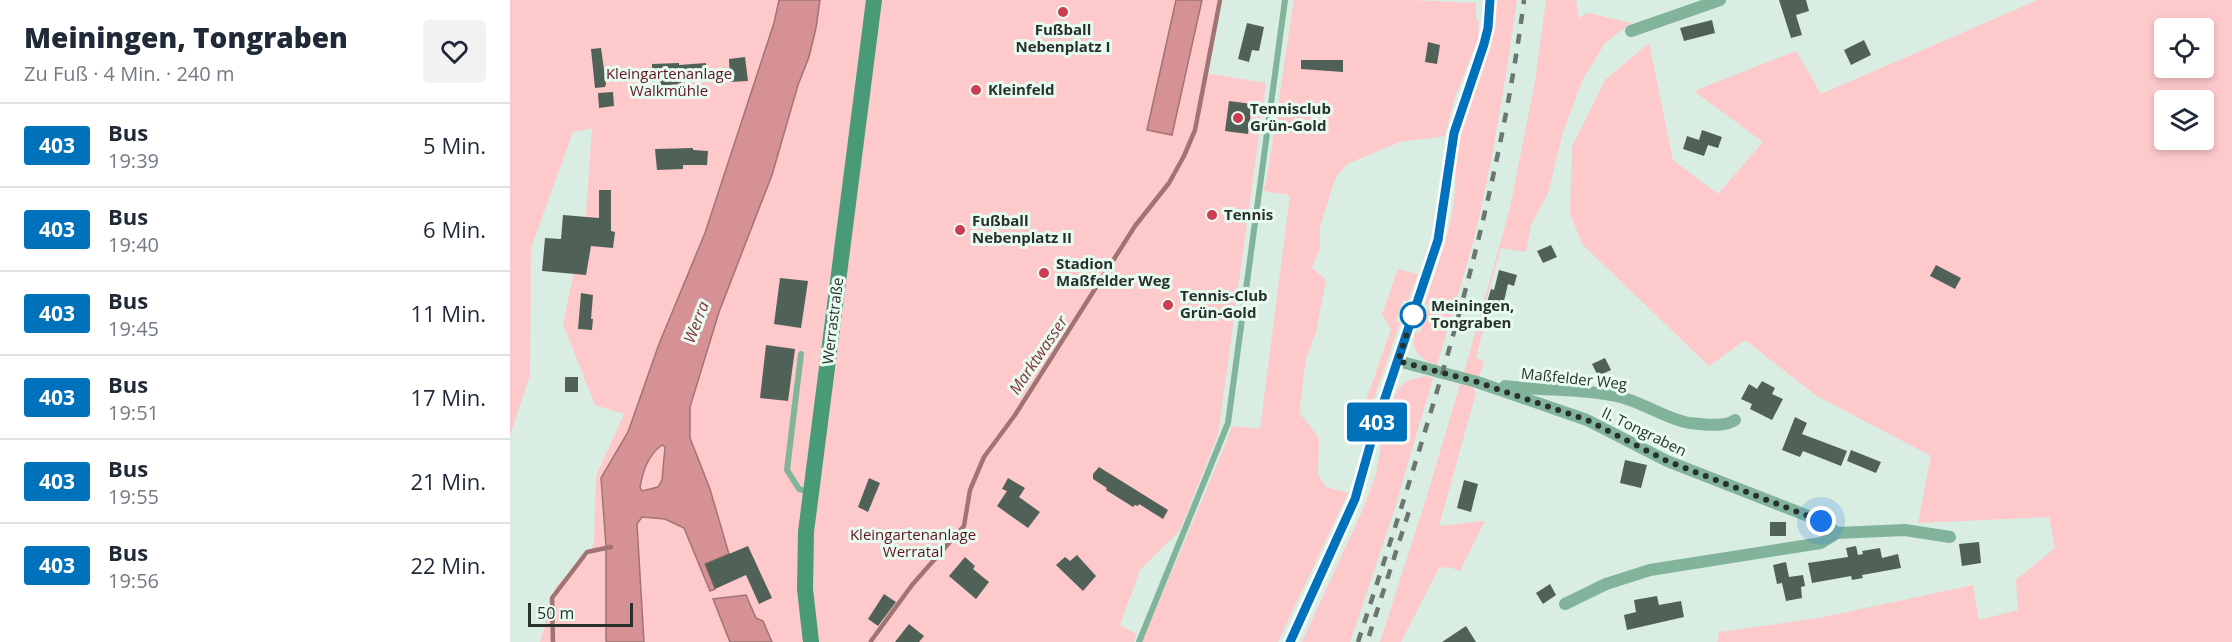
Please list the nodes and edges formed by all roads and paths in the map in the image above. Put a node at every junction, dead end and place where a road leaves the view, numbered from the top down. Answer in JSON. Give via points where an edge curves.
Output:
{"nodes":[{"id":1,"x":874,"y":0,"type":"edge"},
{"id":2,"x":1285,"y":0,"type":"edge"},
{"id":3,"x":1490,"y":0,"type":"edge"},
{"id":4,"x":1720,"y":0,"type":"edge"},
{"id":5,"x":1630,"y":31,"type":"dead end"},
{"id":6,"x":801,"y":354,"type":"dead end"},
{"id":7,"x":1398,"y":361,"type":"junction"},
{"id":8,"x":1477,"y":382,"type":"junction"},
{"id":9,"x":1735,"y":420,"type":"dead end"},
{"id":10,"x":811,"y":493,"type":"junction"},
{"id":11,"x":1837,"y":533,"type":"junction"},
{"id":12,"x":1950,"y":537,"type":"dead end"},
{"id":13,"x":1565,"y":604,"type":"dead end"},
{"id":14,"x":811,"y":642,"type":"edge"},
{"id":15,"x":1139,"y":642,"type":"edge"},
{"id":16,"x":1290,"y":642,"type":"edge"}],
"edges":[{"from":1,"to":10,"type":"street","name":"Werrastraße"},
{"from":2,"to":15,"type":"lane","via":[[1228,423]]},
{"from":3,"to":7,"type":"street","via":[[1484,44],[1454,133],[1438,240]]},
{"from":4,"to":5,"type":"street"},
{"from":6,"to":10,"type":"lane","via":[[788,470],[800,489]]},
{"from":7,"to":8,"type":"street","name":"II. Tongraben"},
{"from":7,"to":16,"type":"street","via":[[1355,499]]},
{"from":8,"to":9,"type":"street","name":"Maßfelder Weg","via":[[1614,395],[1686,422]]},
{"from":8,"to":11,"type":"street","name":"II. Tongraben","via":[[1587,420],[1667,461],[1821,521]]},
{"from":10,"to":14,"type":"street","name":"Werrastraße","via":[[804,568]]},
{"from":11,"to":12,"type":"street","via":[[1905,530]]},
{"from":11,"to":13,"type":"street","via":[[1821,543],[1650,570],[1606,584]]}]}
